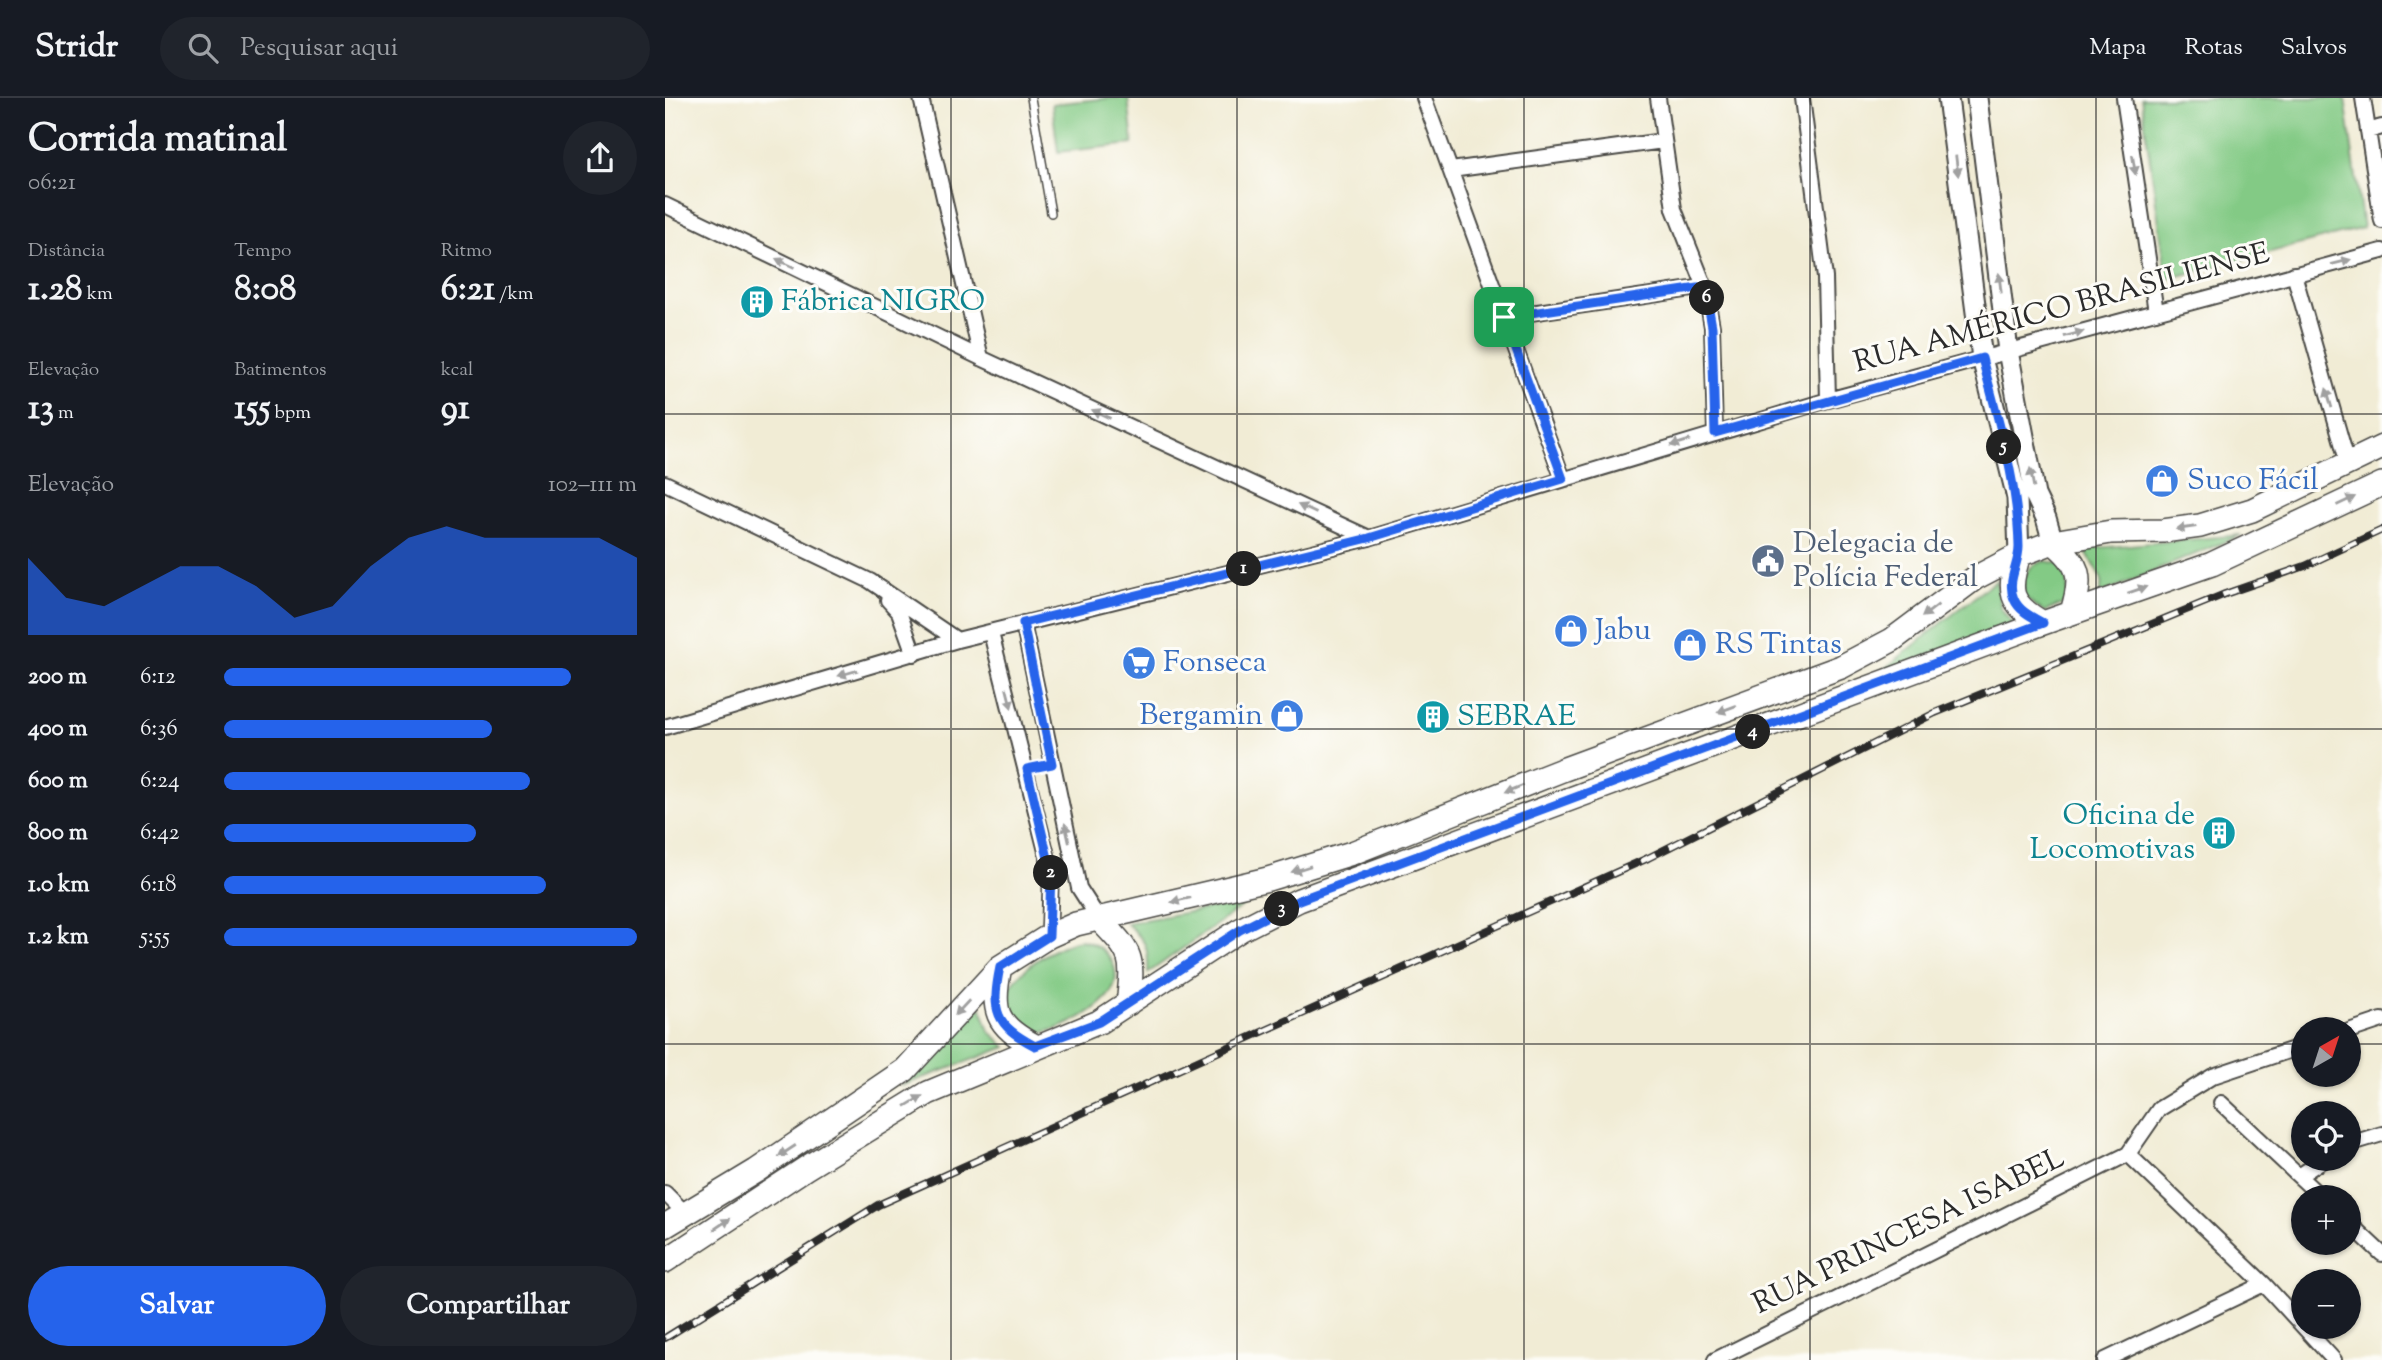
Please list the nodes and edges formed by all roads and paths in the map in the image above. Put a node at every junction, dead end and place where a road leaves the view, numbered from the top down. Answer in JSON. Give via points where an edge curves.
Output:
{"nodes":[{"id":1,"x":921,"y":98,"type":"edge"},
{"id":2,"x":1031,"y":98,"type":"edge"},
{"id":3,"x":1424,"y":98,"type":"edge"},
{"id":4,"x":1658,"y":98,"type":"edge"},
{"id":5,"x":1802,"y":98,"type":"edge"},
{"id":6,"x":1948,"y":98,"type":"edge"},
{"id":7,"x":1977,"y":98,"type":"edge"},
{"id":8,"x":2124,"y":98,"type":"edge"},
{"id":9,"x":2363,"y":98,"type":"edge"},
{"id":10,"x":2375,"y":129,"type":"edge"},
{"id":11,"x":1663,"y":141,"type":"junction"},
{"id":12,"x":2377,"y":152,"type":"edge"},
{"id":13,"x":1451,"y":170,"type":"junction"},
{"id":14,"x":2380,"y":201,"type":"edge"},
{"id":15,"x":665,"y":205,"type":"edge"},
{"id":16,"x":1051,"y":213,"type":"dead end"},
{"id":17,"x":2382,"y":221,"type":"edge"},
{"id":18,"x":2382,"y":251,"type":"edge"},
{"id":19,"x":2294,"y":274,"type":"junction"},
{"id":20,"x":1705,"y":287,"type":"junction"},
{"id":21,"x":2156,"y":312,"type":"junction"},
{"id":22,"x":1504,"y":317,"type":"junction"},
{"id":23,"x":2008,"y":351,"type":"junction"},
{"id":24,"x":981,"y":358,"type":"junction"},
{"id":25,"x":1982,"y":358,"type":"junction"},
{"id":26,"x":1828,"y":400,"type":"junction"},
{"id":27,"x":1715,"y":433,"type":"junction"},
{"id":28,"x":2382,"y":447,"type":"edge"},
{"id":29,"x":2348,"y":464,"type":"junction"},
{"id":30,"x":1563,"y":479,"type":"junction"},
{"id":31,"x":665,"y":483,"type":"edge"},
{"id":32,"x":2382,"y":484,"type":"edge"},
{"id":33,"x":1369,"y":538,"type":"junction"},
{"id":34,"x":2053,"y":542,"type":"junction"},
{"id":35,"x":2019,"y":555,"type":"junction"},
{"id":36,"x":870,"y":580,"type":"junction"},
{"id":37,"x":2072,"y":612,"type":"junction"},
{"id":38,"x":1023,"y":623,"type":"junction"},
{"id":39,"x":2043,"y":623,"type":"junction"},
{"id":40,"x":991,"y":632,"type":"junction"},
{"id":41,"x":957,"y":640,"type":"junction"},
{"id":42,"x":913,"y":654,"type":"junction"},
{"id":43,"x":665,"y":727,"type":"edge"},
{"id":44,"x":1052,"y":764,"type":"junction"},
{"id":45,"x":1027,"y":769,"type":"junction"},
{"id":46,"x":1099,"y":919,"type":"junction"},
{"id":47,"x":1049,"y":936,"type":"junction"},
{"id":48,"x":1000,"y":967,"type":"junction"},
{"id":49,"x":1128,"y":1004,"type":"junction"},
{"id":50,"x":2382,"y":1020,"type":"edge"},
{"id":51,"x":2361,"y":1027,"type":"edge"},
{"id":52,"x":1035,"y":1046,"type":"junction"},
{"id":53,"x":2291,"y":1050,"type":"edge"},
{"id":54,"x":2221,"y":1103,"type":"dead end"},
{"id":55,"x":2382,"y":1134,"type":"edge"},
{"id":56,"x":2361,"y":1140,"type":"edge"},
{"id":57,"x":2128,"y":1154,"type":"junction"},
{"id":58,"x":2306,"y":1171,"type":"edge"},
{"id":59,"x":2299,"y":1176,"type":"junction"},
{"id":60,"x":2308,"y":1185,"type":"edge"},
{"id":61,"x":665,"y":1192,"type":"edge"},
{"id":62,"x":686,"y":1214,"type":"junction"},
{"id":63,"x":665,"y":1226,"type":"edge"},
{"id":64,"x":2361,"y":1234,"type":"edge"},
{"id":65,"x":2382,"y":1254,"type":"edge"},
{"id":66,"x":665,"y":1261,"type":"edge"},
{"id":67,"x":2264,"y":1284,"type":"junction"},
{"id":68,"x":1715,"y":1360,"type":"edge"},
{"id":69,"x":2105,"y":1360,"type":"edge"},
{"id":70,"x":2334,"y":1360,"type":"edge"}],
"edges":[{"from":1,"to":24,"type":"street"},
{"from":2,"to":16,"type":"lane"},
{"from":3,"to":13,"type":"street"},
{"from":4,"to":11,"type":"street"},
{"from":5,"to":26,"type":"street","via":[[1825,278]]},
{"from":6,"to":25,"type":"street","one_way":true},
{"from":23,"to":7,"type":"street","one_way":true},
{"from":8,"to":21,"type":"street","one_way":true},
{"from":9,"to":10,"type":"street"},
{"from":10,"to":12,"type":"street"},
{"from":11,"to":13,"type":"street"},
{"from":11,"to":20,"type":"street","via":[[1674,209]]},
{"from":12,"to":14,"type":"street"},
{"from":13,"to":22,"type":"street"},
{"from":14,"to":17,"type":"street"},
{"from":24,"to":15,"type":"street","one_way":true},
{"from":19,"to":18,"type":"street","name":"RUA AMÉRICO BRASILIENSE","one_way":true},
{"from":19,"to":21,"type":"street","name":"RUA AMÉRICO BRASILIENSE"},
{"from":29,"to":19,"type":"street","one_way":true},
{"from":20,"to":22,"type":"street"},
{"from":20,"to":27,"type":"street","via":[[1712,327]]},
{"from":23,"to":21,"type":"street","name":"RUA AMÉRICO BRASILIENSE","one_way":true},
{"from":22,"to":30,"type":"street"},
{"from":23,"to":25,"type":"street","name":"RUA AMÉRICO BRASILIENSE"},
{"from":34,"to":23,"type":"street","one_way":true,"via":[[2035,495]]},
{"from":33,"to":24,"type":"street","one_way":true},
{"from":25,"to":26,"type":"street","name":"RUA AMÉRICO BRASILIENSE"},
{"from":25,"to":35,"type":"street","via":[[2017,498]]},
{"from":26,"to":27,"type":"street","name":"RUA AMÉRICO BRASILIENSE"},
{"from":27,"to":30,"type":"street","name":"RUA AMÉRICO BRASILIENSE","one_way":true},
{"from":28,"to":29,"type":"main road"},
{"from":29,"to":34,"type":"main road","one_way":true,"via":[[2252,510],[2200,526],[2111,532]]},
{"from":30,"to":33,"type":"street","name":"RUA AMÉRICO BRASILIENSE"},
{"from":31,"to":36,"type":"street"},
{"from":37,"to":32,"type":"main road","one_way":true,"via":[[2212,564]]},
{"from":33,"to":38,"type":"street","name":"RUA AMÉRICO BRASILIENSE"},
{"from":34,"to":35,"type":"main road"},
{"from":34,"to":37,"type":"main road","via":[[2069,555],[2077,570],[2080,587]]},
{"from":35,"to":39,"type":"main road","via":[[2012,576],[2015,601]]},
{"from":35,"to":46,"type":"main road","one_way":true,"via":[[1975,578],[1892,640],[1841,667],[1352,853],[1258,882]]},
{"from":36,"to":41,"type":"street"},
{"from":36,"to":42,"type":"street","via":[[899,612]]},
{"from":37,"to":39,"type":"main road"},
{"from":38,"to":40,"type":"street","name":"RUA AMÉRICO BRASILIENSE"},
{"from":38,"to":44,"type":"street"},
{"from":39,"to":49,"type":"main road","via":[[1299,900],[1240,930]]},
{"from":40,"to":41,"type":"street","name":"RUA AMÉRICO BRASILIENSE"},
{"from":40,"to":45,"type":"street","one_way":true},
{"from":41,"to":42,"type":"street","name":"RUA AMÉRICO BRASILIENSE"},
{"from":42,"to":43,"type":"street","name":"RUA AMÉRICO BRASILIENSE","one_way":true},
{"from":44,"to":45,"type":"street"},
{"from":46,"to":44,"type":"street","one_way":true,"via":[[1079,888]]},
{"from":45,"to":47,"type":"street","via":[[1051,871]]},
{"from":46,"to":47,"type":"main road"},
{"from":46,"to":49,"type":"main road","via":[[1122,943],[1133,965]]},
{"from":47,"to":48,"type":"main road"},
{"from":48,"to":52,"type":"main road","via":[[994,995],[1000,1017],[1009,1032]]},
{"from":48,"to":62,"type":"main road","one_way":true,"via":[[905,1070]]},
{"from":49,"to":52,"type":"main road","via":[[1099,1022]]},
{"from":50,"to":51,"type":"street"},
{"from":66,"to":52,"type":"main road","one_way":true,"via":[[916,1100]]},
{"from":53,"to":57,"type":"street","via":[[2213,1076],[2159,1109]]},
{"from":54,"to":59,"type":"street"},
{"from":55,"to":56,"type":"street"},
{"from":57,"to":67,"type":"street"},
{"from":57,"to":68,"type":"street","name":"RUA PRINCESA ISABEL"},
{"from":58,"to":59,"type":"street"},
{"from":59,"to":60,"type":"street"},
{"from":61,"to":62,"type":"street"},
{"from":62,"to":63,"type":"main road"},
{"from":64,"to":65,"type":"street"},
{"from":67,"to":69,"type":"street"},
{"from":67,"to":70,"type":"street"}]}
